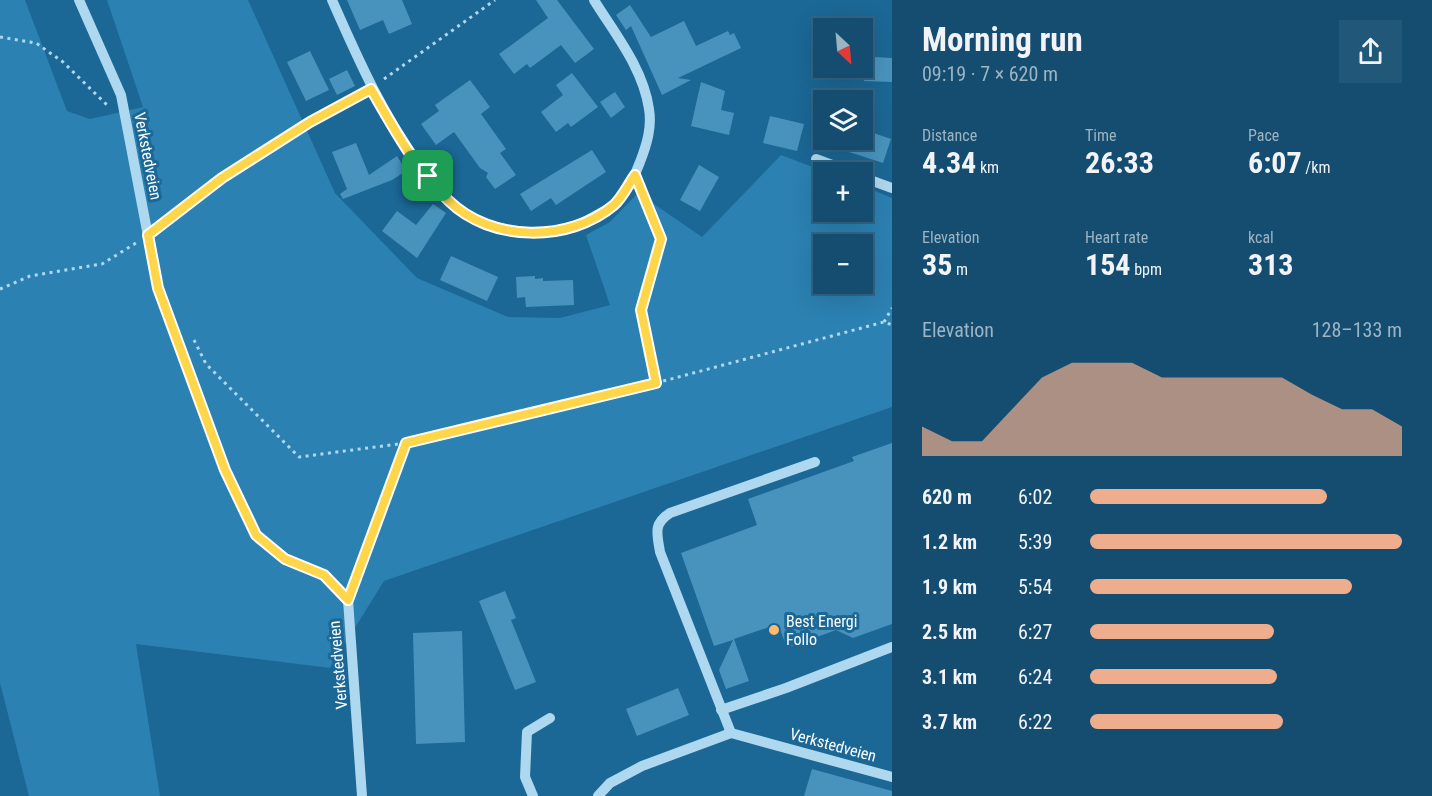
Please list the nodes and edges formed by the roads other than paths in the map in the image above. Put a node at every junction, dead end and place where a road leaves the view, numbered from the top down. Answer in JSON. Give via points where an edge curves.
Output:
{"nodes":[{"id":1,"x":79,"y":0,"type":"edge"},
{"id":2,"x":332,"y":0,"type":"edge"},
{"id":3,"x":594,"y":0,"type":"edge"},
{"id":4,"x":816,"y":159,"type":"dead end"},
{"id":5,"x":824,"y":162,"type":"edge"},
{"id":6,"x":873,"y":181,"type":"edge"},
{"id":7,"x":892,"y":188,"type":"edge"},
{"id":8,"x":815,"y":462,"type":"dead end"},
{"id":9,"x":892,"y":647,"type":"edge"},
{"id":10,"x":721,"y":710,"type":"junction"},
{"id":11,"x":550,"y":718,"type":"dead end"},
{"id":12,"x":730,"y":733,"type":"junction"},
{"id":13,"x":892,"y":777,"type":"edge"},
{"id":14,"x":362,"y":796,"type":"edge"},
{"id":15,"x":533,"y":796,"type":"edge"},
{"id":16,"x":598,"y":796,"type":"edge"}],
"edges":[{"from":1,"to":14,"type":"street","name":"Verkstedveien","via":[[121,95],[158,288],[225,470],[256,535],[285,559],[324,575],[348,600]]},
{"from":2,"to":3,"type":"street","via":[[371,89],[400,139],[449,202],[474,219],[527,233],[554,232],[586,222],[614,205],[635,175],[649,140],[646,93],[630,57]]},
{"from":4,"to":5,"type":"street"},
{"from":6,"to":7,"type":"street"},
{"from":8,"to":10,"type":"street","via":[[670,513],[656,527],[660,552]]},
{"from":9,"to":10,"type":"street"},
{"from":10,"to":12,"type":"street"},
{"from":11,"to":15,"type":"street","via":[[527,732],[525,777]]},
{"from":12,"to":13,"type":"street","name":"Verkstedveien"},
{"from":12,"to":16,"type":"street","via":[[642,766],[610,783]]}]}
